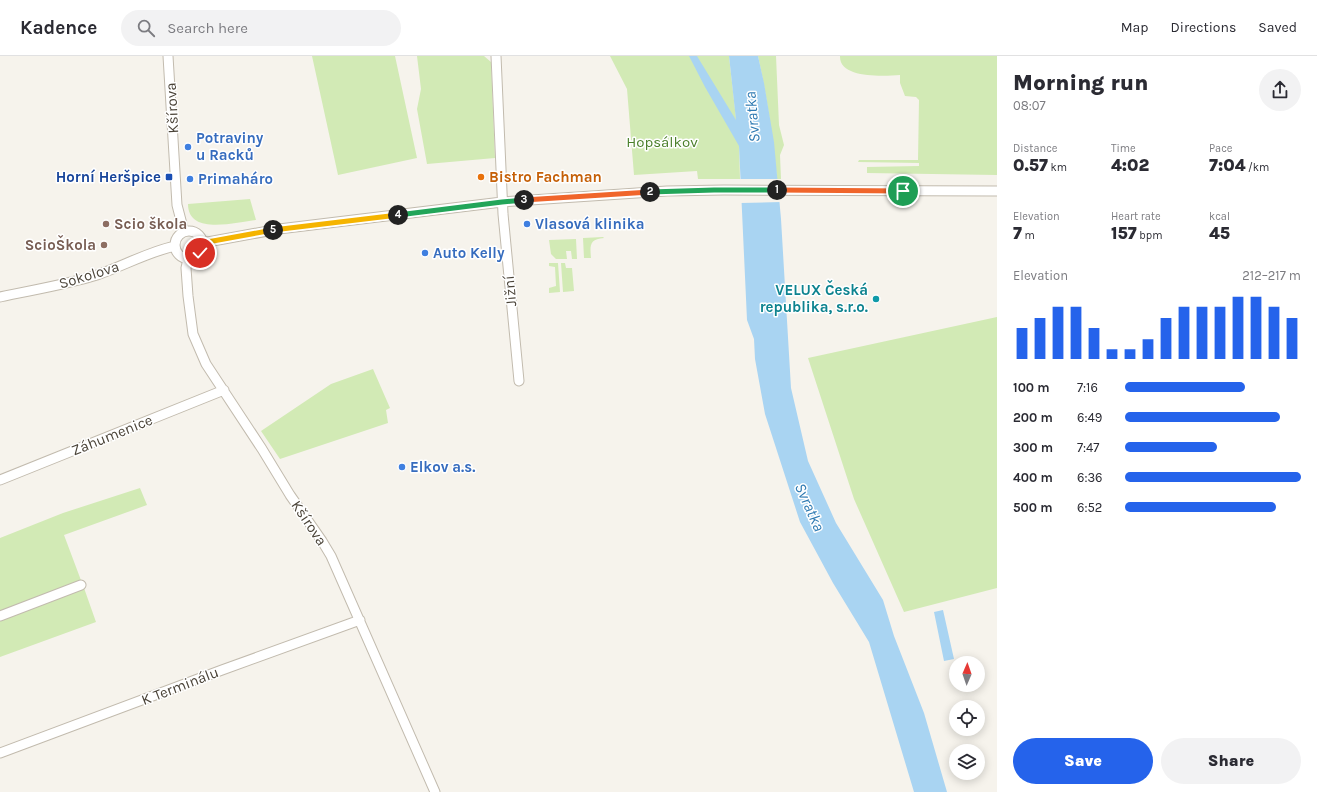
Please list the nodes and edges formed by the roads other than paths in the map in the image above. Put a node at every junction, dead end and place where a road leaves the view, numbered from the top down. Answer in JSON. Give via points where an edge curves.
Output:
{"nodes":[{"id":1,"x":168,"y":56,"type":"edge"},
{"id":2,"x":496,"y":56,"type":"edge"},
{"id":3,"x":997,"y":191,"type":"edge"},
{"id":4,"x":502,"y":202,"type":"junction"},
{"id":5,"x":184,"y":232,"type":"junction"},
{"id":6,"x":202,"y":243,"type":"junction"},
{"id":7,"x":175,"y":246,"type":"junction"},
{"id":8,"x":188,"y":259,"type":"junction"},
{"id":9,"x":0,"y":297,"type":"edge"},
{"id":10,"x":519,"y":381,"type":"dead end"},
{"id":11,"x":224,"y":390,"type":"junction"},
{"id":12,"x":0,"y":480,"type":"edge"},
{"id":13,"x":81,"y":585,"type":"dead end"},
{"id":14,"x":0,"y":616,"type":"edge"},
{"id":15,"x":360,"y":620,"type":"junction"},
{"id":16,"x":0,"y":753,"type":"edge"},
{"id":17,"x":434,"y":792,"type":"edge"}],
"edges":[{"from":1,"to":5,"type":"street","name":"Kšírova","via":[[177,205]]},
{"from":2,"to":4,"type":"street","name":"Jižní"},
{"from":3,"to":4,"type":"street","via":[[667,191]]},
{"from":4,"to":6,"type":"street","via":[[279,229]]},
{"from":4,"to":10,"type":"street","name":"Jižní"},
{"from":5,"to":6,"type":"street","via":[[196,234]]},
{"from":5,"to":7,"type":"street","via":[[178,236]]},
{"from":6,"to":8,"type":"street","via":[[200,253]]},
{"from":7,"to":8,"type":"street","via":[[178,254]]},
{"from":7,"to":9,"type":"street","name":"Sokolova","via":[[57,286]]},
{"from":8,"to":11,"type":"street","name":"Kšírova","via":[[186,268],[193,334],[206,364]]},
{"from":11,"to":12,"type":"street","name":"Záhumenice"},
{"from":11,"to":15,"type":"street","name":"Kšírova","via":[[331,556]]},
{"from":13,"to":14,"type":"street"},
{"from":15,"to":16,"type":"street","name":"K Terminálu"},
{"from":15,"to":17,"type":"street","name":"Kšírova"}]}
